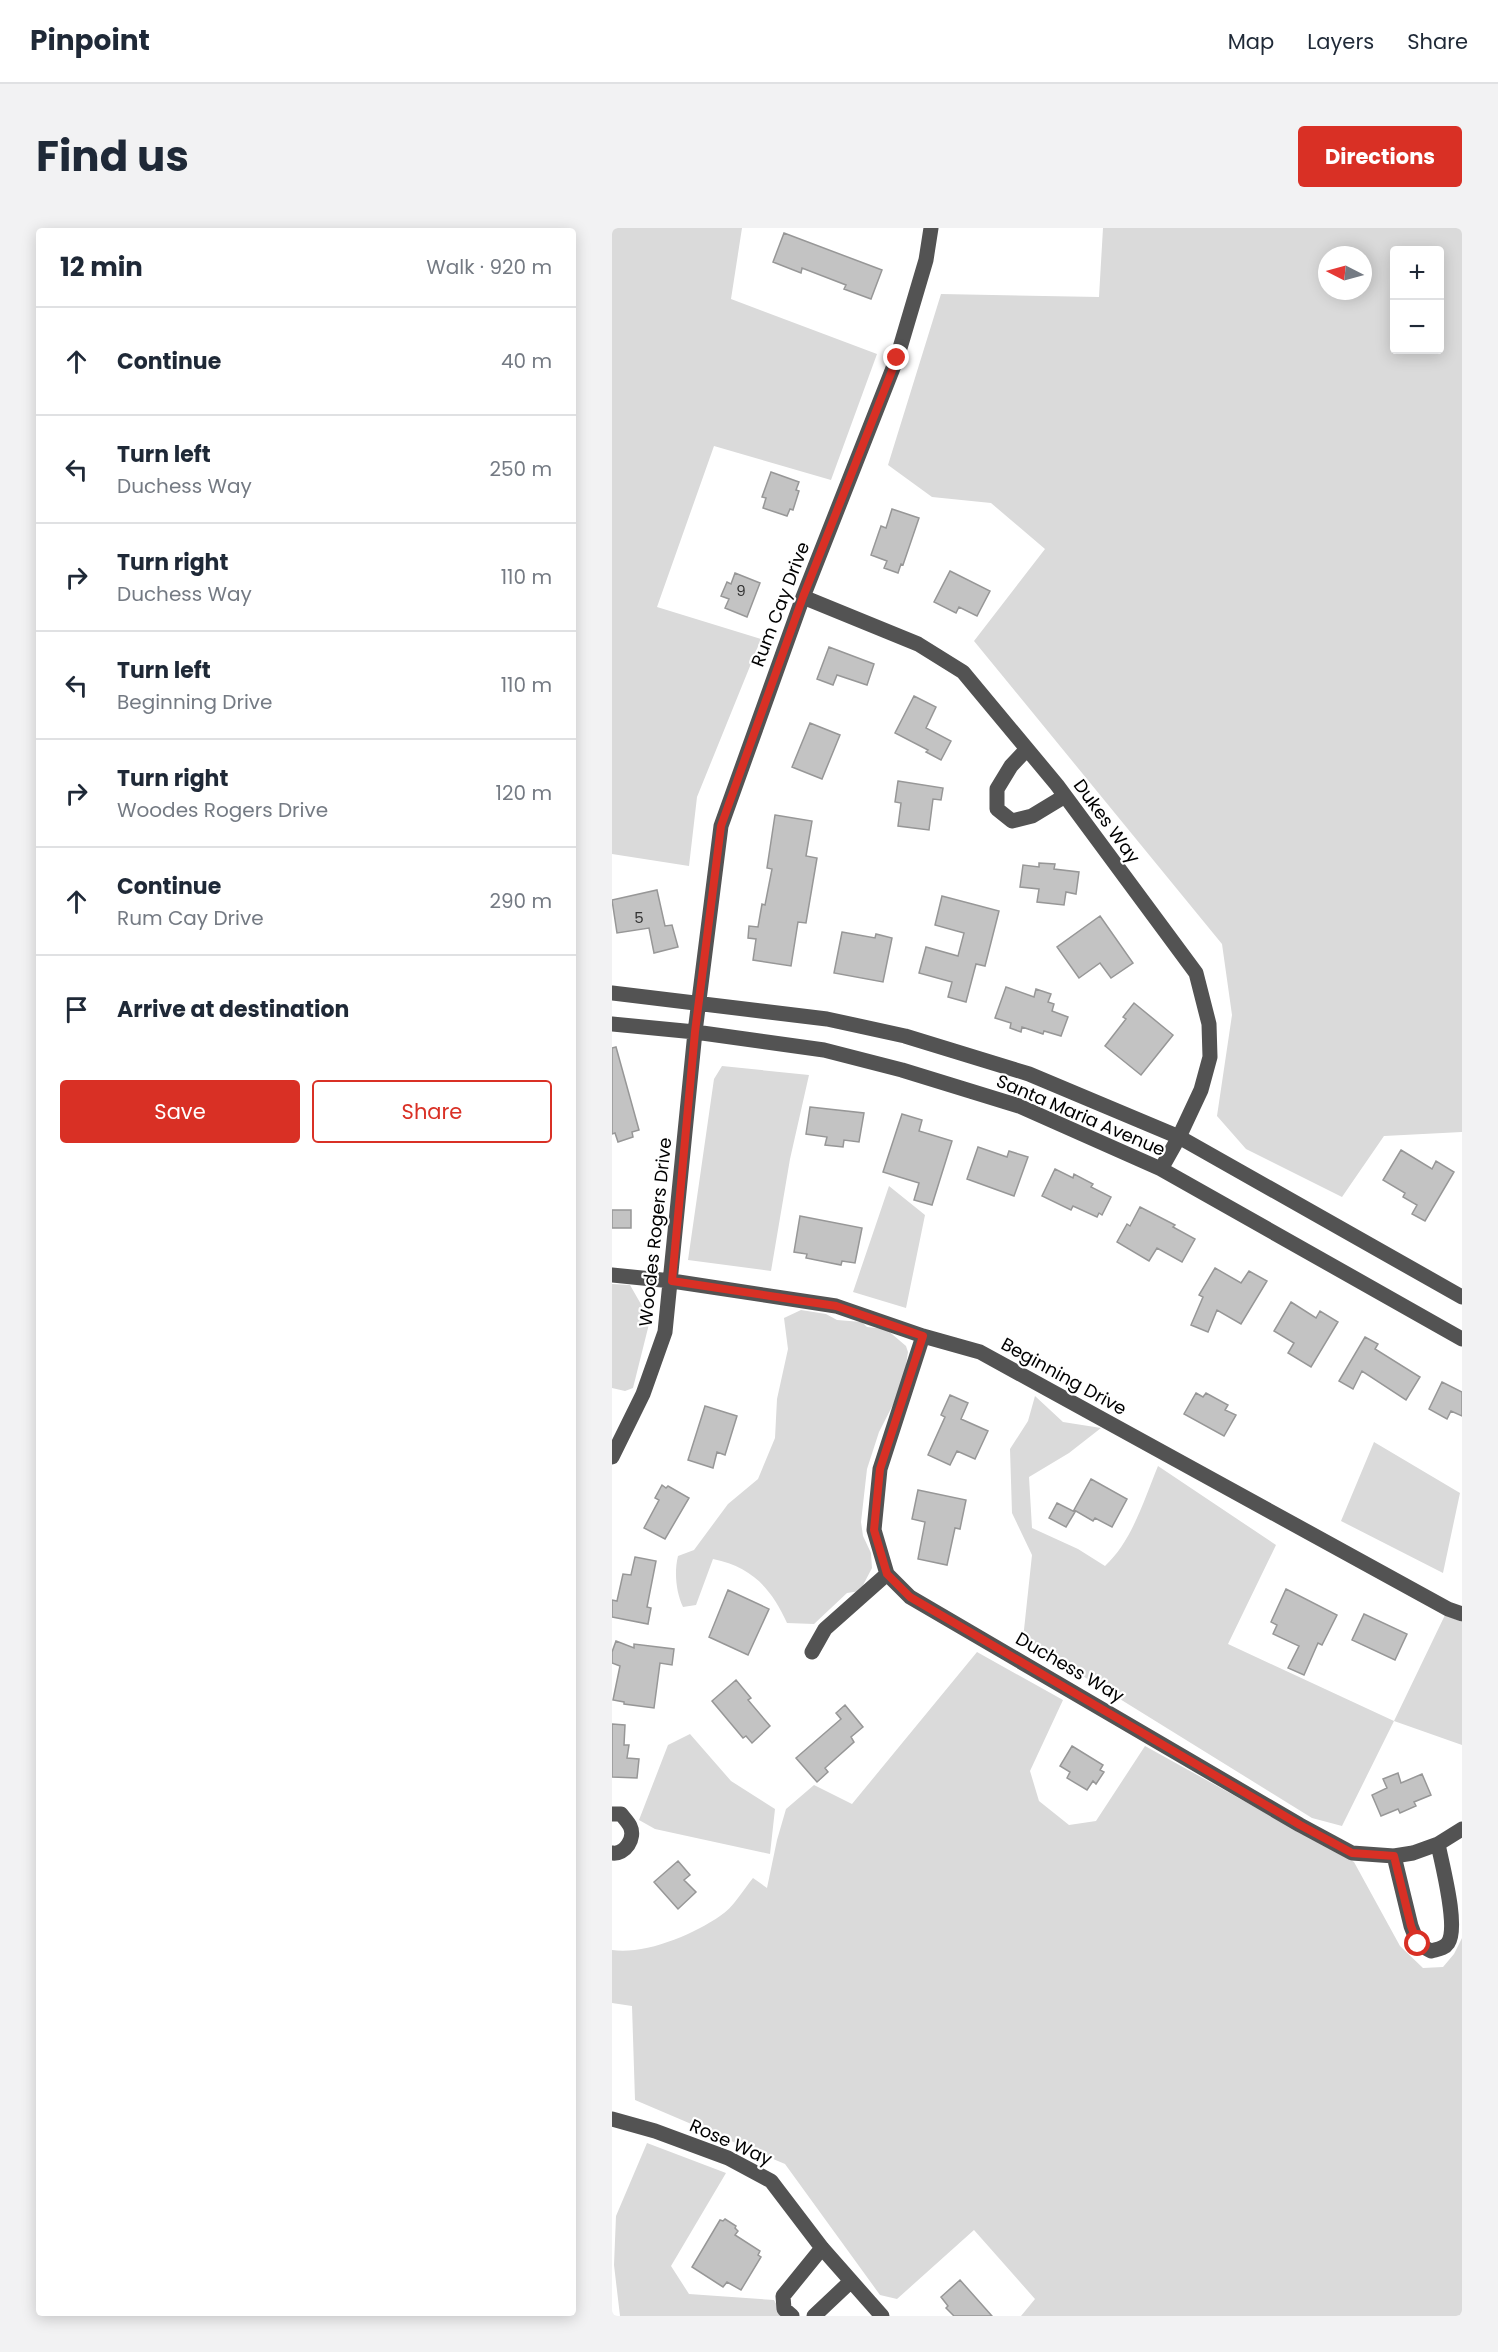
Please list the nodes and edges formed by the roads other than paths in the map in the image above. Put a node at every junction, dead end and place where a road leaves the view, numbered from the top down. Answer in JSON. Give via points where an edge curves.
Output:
{"nodes":[{"id":1,"x":931,"y":228,"type":"edge"},
{"id":2,"x":803,"y":597,"type":"junction"},
{"id":3,"x":1027,"y":749,"type":"junction"},
{"id":4,"x":1065,"y":796,"type":"junction"},
{"id":5,"x":612,"y":993,"type":"edge"},
{"id":6,"x":699,"y":1002,"type":"junction"},
{"id":7,"x":612,"y":1024,"type":"edge"},
{"id":8,"x":695,"y":1032,"type":"junction"},
{"id":9,"x":1179,"y":1137,"type":"junction"},
{"id":10,"x":1161,"y":1169,"type":"junction"},
{"id":11,"x":612,"y":1275,"type":"edge"},
{"id":12,"x":672,"y":1281,"type":"junction"},
{"id":13,"x":1462,"y":1297,"type":"edge"},
{"id":14,"x":923,"y":1336,"type":"junction"},
{"id":15,"x":1462,"y":1339,"type":"edge"},
{"id":16,"x":612,"y":1457,"type":"edge"},
{"id":17,"x":887,"y":1574,"type":"junction"},
{"id":18,"x":1462,"y":1614,"type":"edge"},
{"id":19,"x":812,"y":1652,"type":"dead end"},
{"id":20,"x":612,"y":1814,"type":"edge"},
{"id":21,"x":1462,"y":1829,"type":"edge"},
{"id":22,"x":1438,"y":1844,"type":"junction"},
{"id":23,"x":612,"y":1853,"type":"edge"},
{"id":24,"x":1394,"y":1856,"type":"junction"},
{"id":25,"x":612,"y":2119,"type":"edge"},
{"id":26,"x":822,"y":2248,"type":"junction"},
{"id":27,"x":850,"y":2282,"type":"junction"},
{"id":28,"x":792,"y":2316,"type":"edge"},
{"id":29,"x":814,"y":2316,"type":"edge"},
{"id":30,"x":882,"y":2316,"type":"edge"}],
"edges":[{"from":1,"to":2,"type":"street","name":"Rum Cay Drive","via":[[926,260],[897,358]]},
{"from":2,"to":3,"type":"street","name":"Dukes Way","via":[[918,644],[963,672]]},
{"from":2,"to":6,"type":"street","name":"Rum Cay Drive","via":[[721,826]]},
{"from":3,"to":4,"type":"street","name":"Dukes Way"},
{"from":3,"to":4,"type":"street","via":[[997,789],[997,809],[1012,821],[1032,816]]},
{"from":4,"to":9,"type":"street","name":"Dukes Way","via":[[1196,973],[1209,1024],[1210,1057],[1201,1090]]},
{"from":5,"to":6,"type":"street","name":"Santa Maria Avenue"},
{"from":6,"to":8,"type":"street","name":"Woodes Rogers Drive"},
{"from":6,"to":9,"type":"street","name":"Santa Maria Avenue","via":[[827,1019],[905,1036],[1029,1074]]},
{"from":7,"to":8,"type":"street","name":"Santa Maria Avenue"},
{"from":8,"to":10,"type":"street","name":"Santa Maria Avenue","via":[[824,1050],[902,1070],[1019,1106]]},
{"from":8,"to":12,"type":"street","name":"Woodes Rogers Drive"},
{"from":9,"to":10,"type":"street","name":"Dukes Way"},
{"from":9,"to":13,"type":"street","name":"Santa Maria Avenue"},
{"from":10,"to":15,"type":"street","name":"Santa Maria Avenue"},
{"from":11,"to":12,"type":"street","name":"Beginning Drive"},
{"from":12,"to":14,"type":"street","name":"Beginning Drive","via":[[836,1306]]},
{"from":12,"to":16,"type":"street","name":"Woodes Rogers Drive","via":[[665,1332],[643,1394]]},
{"from":14,"to":17,"type":"street","name":"Duchess Way","via":[[880,1469],[874,1530]]},
{"from":14,"to":18,"type":"street","name":"Beginning Drive","via":[[980,1352],[1448,1610]]},
{"from":17,"to":19,"type":"street","via":[[825,1629]]},
{"from":17,"to":24,"type":"street","name":"Duchess Way","via":[[910,1597],[1300,1825],[1352,1853]]},
{"from":20,"to":23,"type":"street","via":[[621,1815],[631,1827],[632,1837],[625,1850]]},
{"from":21,"to":22,"type":"street","name":"Duchess Way"},
{"from":22,"to":24,"type":"street","name":"Duchess Way"},
{"from":22,"to":24,"type":"street","via":[[1453,1927],[1444,1948],[1431,1951],[1418,1944]]},
{"from":25,"to":26,"type":"street","name":"Rose Way","via":[[728,2158],[771,2181]]},
{"from":26,"to":27,"type":"street","name":"Rose Way"},
{"from":26,"to":28,"type":"street","via":[[783,2296],[784,2309]]},
{"from":27,"to":29,"type":"street"},
{"from":27,"to":30,"type":"street","name":"Rose Way"}]}
